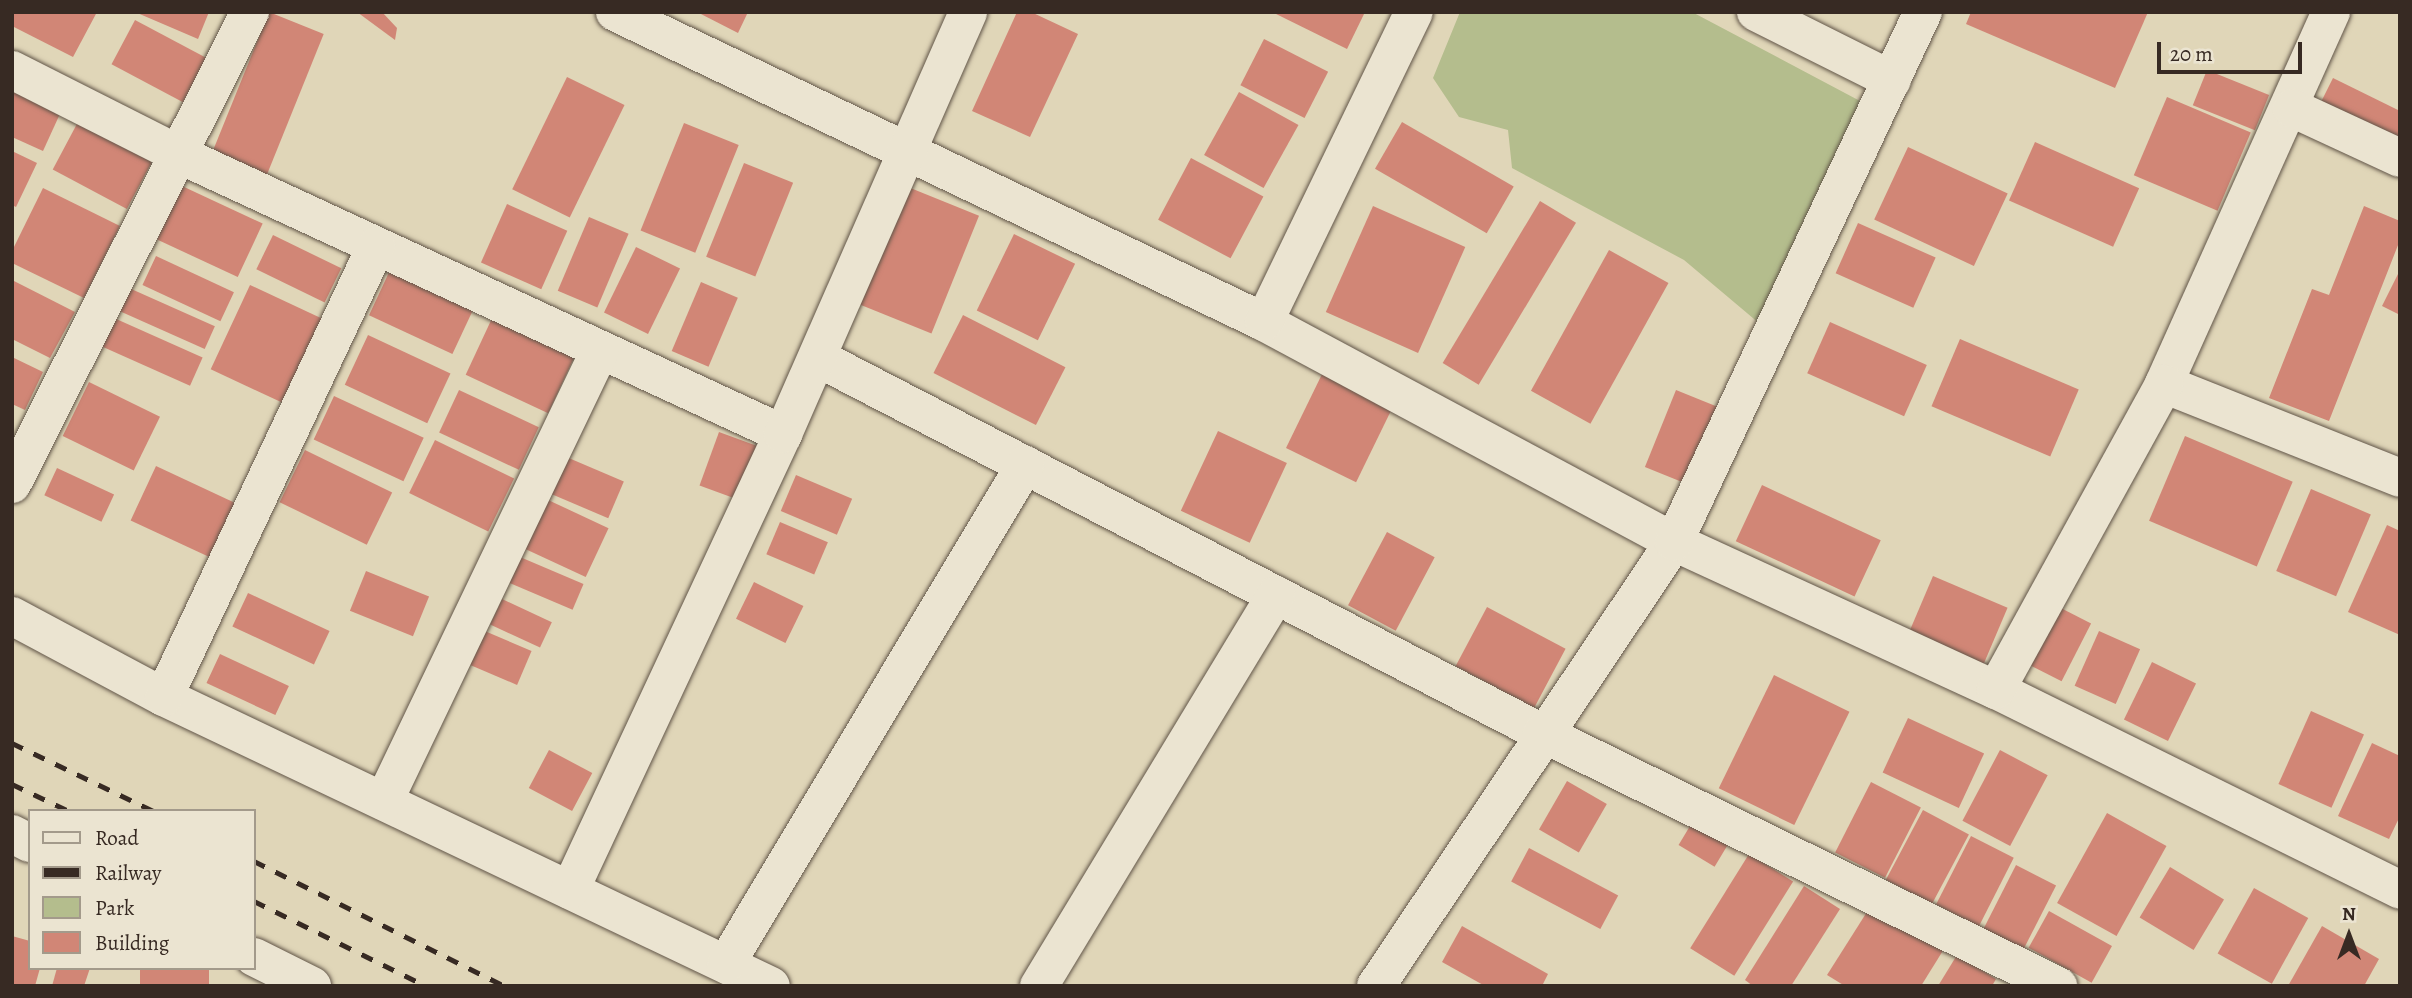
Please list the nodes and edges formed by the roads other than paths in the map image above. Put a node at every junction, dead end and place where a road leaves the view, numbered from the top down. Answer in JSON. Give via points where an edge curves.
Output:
{"nodes":[{"id":1,"x":250,"y":12,"type":"edge"},
{"id":2,"x":615,"y":12,"type":"edge"},
{"id":3,"x":968,"y":12,"type":"edge"},
{"id":4,"x":1414,"y":12,"type":"edge"},
{"id":5,"x":1756,"y":12,"type":"edge"},
{"id":6,"x":1923,"y":12,"type":"edge"},
{"id":7,"x":2332,"y":12,"type":"edge"},
{"id":8,"x":12,"y":71,"type":"edge"},
{"id":9,"x":1892,"y":80,"type":"junction"},
{"id":10,"x":2292,"y":108,"type":"junction"},
{"id":11,"x":904,"y":150,"type":"junction"},
{"id":12,"x":178,"y":154,"type":"junction"},
{"id":13,"x":2400,"y":158,"type":"edge"},
{"id":14,"x":376,"y":246,"type":"junction"},
{"id":15,"x":1264,"y":322,"type":"junction"},
{"id":16,"x":600,"y":351,"type":"junction"},
{"id":17,"x":818,"y":358,"type":"junction"},
{"id":18,"x":2164,"y":384,"type":"junction"},
{"id":19,"x":783,"y":434,"type":"junction"},
{"id":20,"x":1025,"y":465,"type":"junction"},
{"id":21,"x":2400,"y":478,"type":"edge"},
{"id":22,"x":12,"y":484,"type":"edge"},
{"id":23,"x":1674,"y":542,"type":"junction"},
{"id":24,"x":1276,"y":595,"type":"junction"},
{"id":25,"x":12,"y":616,"type":"edge"},
{"id":26,"x":1996,"y":690,"type":"junction"},
{"id":27,"x":164,"y":697,"type":"junction"},
{"id":28,"x":1542,"y":733,"type":"junction"},
{"id":29,"x":384,"y":801,"type":"junction"},
{"id":30,"x":12,"y":834,"type":"edge"},
{"id":31,"x":28,"y":842,"type":"edge"},
{"id":32,"x":570,"y":890,"type":"junction"},
{"id":33,"x":2400,"y":890,"type":"edge"},
{"id":34,"x":726,"y":964,"type":"junction"},
{"id":35,"x":259,"y":969,"type":"edge"},
{"id":36,"x":312,"y":986,"type":"edge"},
{"id":37,"x":771,"y":986,"type":"edge"},
{"id":38,"x":1039,"y":986,"type":"edge"},
{"id":39,"x":1376,"y":986,"type":"edge"},
{"id":40,"x":2057,"y":986,"type":"edge"}],
"edges":[{"from":1,"to":12,"type":"street"},
{"from":2,"to":11,"type":"street"},
{"from":3,"to":11,"type":"street"},
{"from":4,"to":15,"type":"street"},
{"from":5,"to":9,"type":"street"},
{"from":6,"to":9,"type":"street"},
{"from":7,"to":10,"type":"street"},
{"from":8,"to":12,"type":"street"},
{"from":9,"to":23,"type":"street"},
{"from":10,"to":13,"type":"street"},
{"from":10,"to":18,"type":"street"},
{"from":11,"to":15,"type":"street"},
{"from":11,"to":17,"type":"street"},
{"from":12,"to":14,"type":"street"},
{"from":12,"to":22,"type":"street"},
{"from":14,"to":16,"type":"street"},
{"from":14,"to":27,"type":"street"},
{"from":15,"to":23,"type":"street"},
{"from":16,"to":19,"type":"street"},
{"from":16,"to":29,"type":"street"},
{"from":17,"to":19,"type":"street"},
{"from":17,"to":20,"type":"street"},
{"from":18,"to":21,"type":"street"},
{"from":18,"to":26,"type":"street"},
{"from":19,"to":32,"type":"street"},
{"from":20,"to":24,"type":"street"},
{"from":20,"to":34,"type":"street"},
{"from":23,"to":26,"type":"street"},
{"from":23,"to":28,"type":"street"},
{"from":24,"to":28,"type":"street"},
{"from":24,"to":38,"type":"street"},
{"from":25,"to":27,"type":"street"},
{"from":26,"to":33,"type":"street"},
{"from":27,"to":29,"type":"street"},
{"from":28,"to":39,"type":"street"},
{"from":28,"to":40,"type":"street"},
{"from":29,"to":32,"type":"street"},
{"from":30,"to":31,"type":"street"},
{"from":32,"to":34,"type":"street"},
{"from":34,"to":37,"type":"street"},
{"from":35,"to":36,"type":"street"}]}
